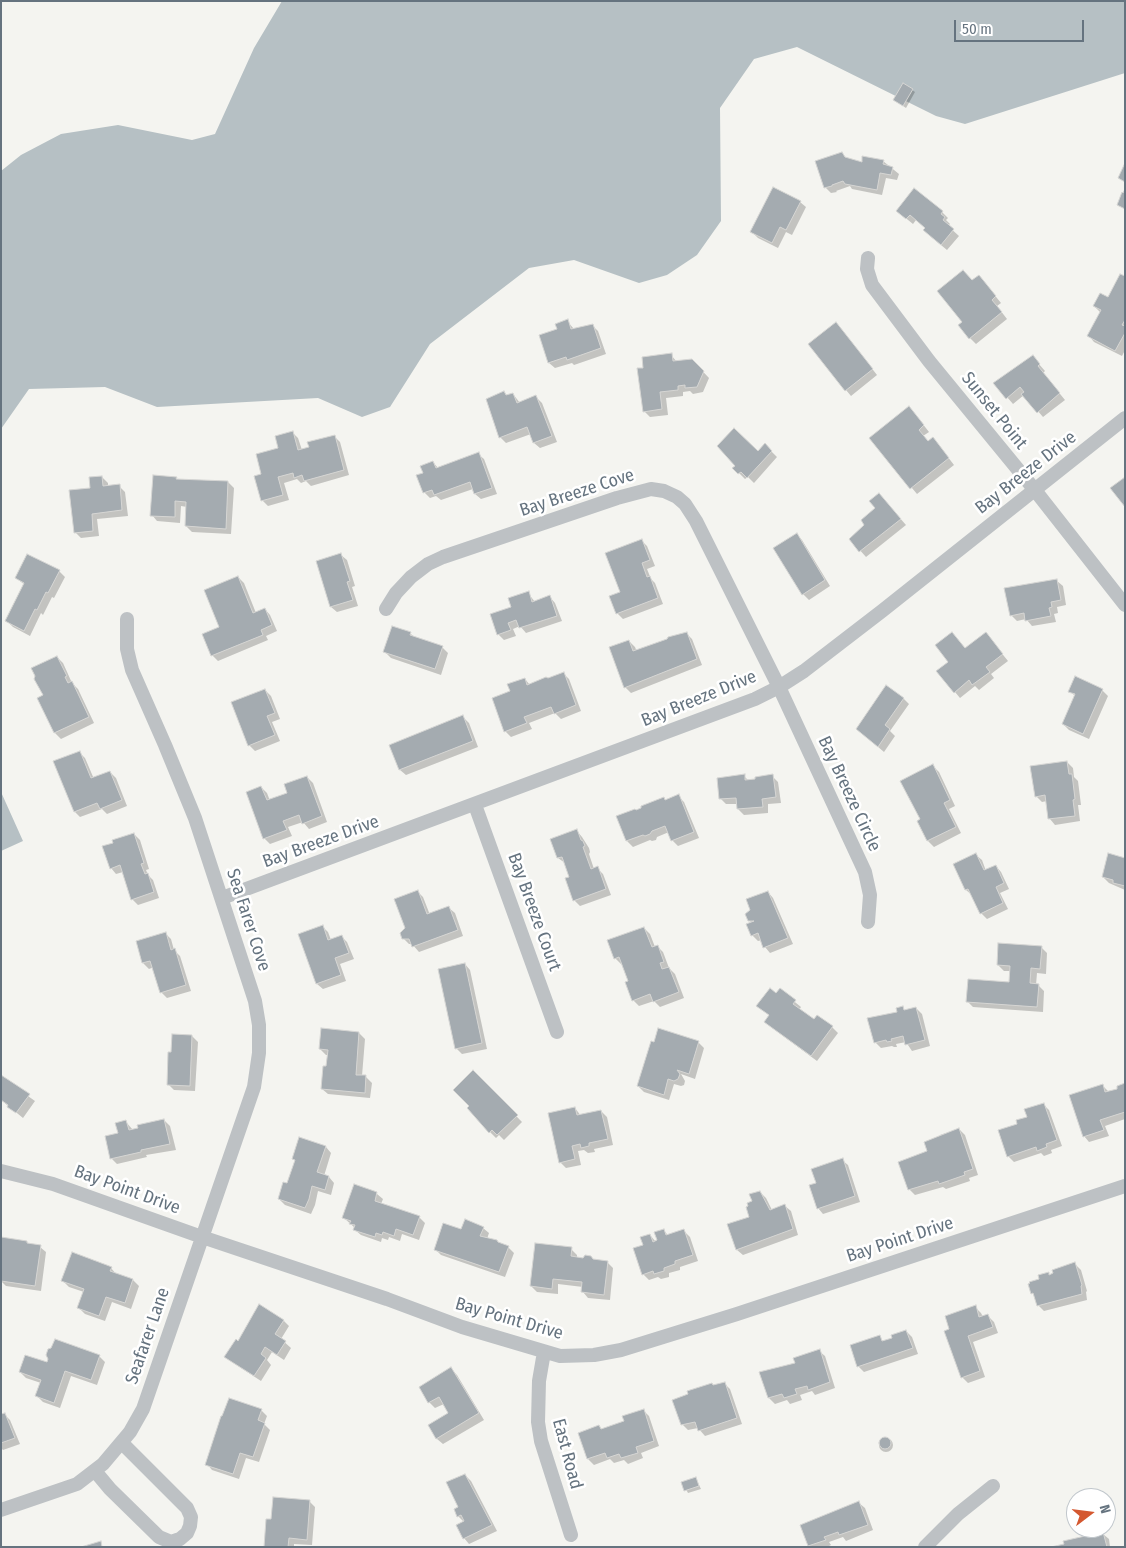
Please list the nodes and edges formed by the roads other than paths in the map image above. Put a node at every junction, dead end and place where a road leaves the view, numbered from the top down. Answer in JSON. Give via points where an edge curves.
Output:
{"nodes":[{"id":1,"x":868,"y":258,"type":"dead end"},
{"id":2,"x":1125,"y":418,"type":"edge"},
{"id":3,"x":1034,"y":489,"type":"junction"},
{"id":4,"x":1125,"y":606,"type":"edge"},
{"id":5,"x":386,"y":609,"type":"dead end"},
{"id":6,"x":127,"y":619,"type":"dead end"},
{"id":7,"x":779,"y":687,"type":"junction"},
{"id":8,"x":475,"y":805,"type":"junction"},
{"id":9,"x":222,"y":898,"type":"junction"},
{"id":10,"x":868,"y":922,"type":"dead end"},
{"id":11,"x":557,"y":1032,"type":"dead end"},
{"id":12,"x":1,"y":1171,"type":"edge"},
{"id":13,"x":1125,"y":1186,"type":"edge"},
{"id":14,"x":202,"y":1237,"type":"junction"},
{"id":15,"x":544,"y":1352,"type":"junction"},
{"id":16,"x":122,"y":1443,"type":"junction"},
{"id":17,"x":94,"y":1471,"type":"junction"},
{"id":18,"x":993,"y":1486,"type":"dead end"},
{"id":19,"x":1,"y":1510,"type":"edge"},
{"id":20,"x":571,"y":1535,"type":"dead end"},
{"id":21,"x":924,"y":1547,"type":"edge"}],
"edges":[{"from":1,"to":3,"type":"street","name":"Sunset Point","via":[[866,269],[872,284],[929,361]]},
{"from":2,"to":3,"type":"street","name":"Bay Breeze Drive"},
{"from":3,"to":4,"type":"street","name":"Sunset Point"},
{"from":3,"to":7,"type":"street","name":"Bay Breeze Drive","via":[[875,617]]},
{"from":5,"to":7,"type":"street","name":"Bay Breeze Cove","via":[[410,577],[428,564],[650,489],[677,497],[685,504]]},
{"from":6,"to":9,"type":"street","name":"Sea Farer Cove","via":[[127,649],[132,670],[195,818]]},
{"from":7,"to":8,"type":"street","name":"Bay Breeze Drive","via":[[755,699]]},
{"from":7,"to":10,"type":"street","name":"Bay Breeze Circle","via":[[865,872],[870,895]]},
{"from":8,"to":9,"type":"street","name":"Bay Breeze Drive"},
{"from":8,"to":11,"type":"street","name":"Bay Breeze Court"},
{"from":9,"to":14,"type":"street","name":"Sea Farer Cove","via":[[255,1001],[259,1054],[254,1086]]},
{"from":12,"to":14,"type":"street","name":"Bay Point Drive","via":[[53,1184]]},
{"from":13,"to":15,"type":"street","name":"Bay Point Drive","via":[[621,1350],[560,1356]]},
{"from":14,"to":15,"type":"street","name":"Bay Point Drive"},
{"from":14,"to":16,"type":"street","name":"Seafarer Lane","via":[[143,1409]]},
{"from":15,"to":20,"type":"street","name":"East Road","via":[[539,1381],[538,1422]]},
{"from":16,"to":17,"type":"street","name":"Seafarer Lane"},
{"from":16,"to":17,"type":"street","via":[[188,1508],[190,1526],[180,1539],[171,1542],[159,1537]]},
{"from":17,"to":19,"type":"street","name":"Seafarer Lane","via":[[77,1484]]},
{"from":18,"to":21,"type":"street"}]}
